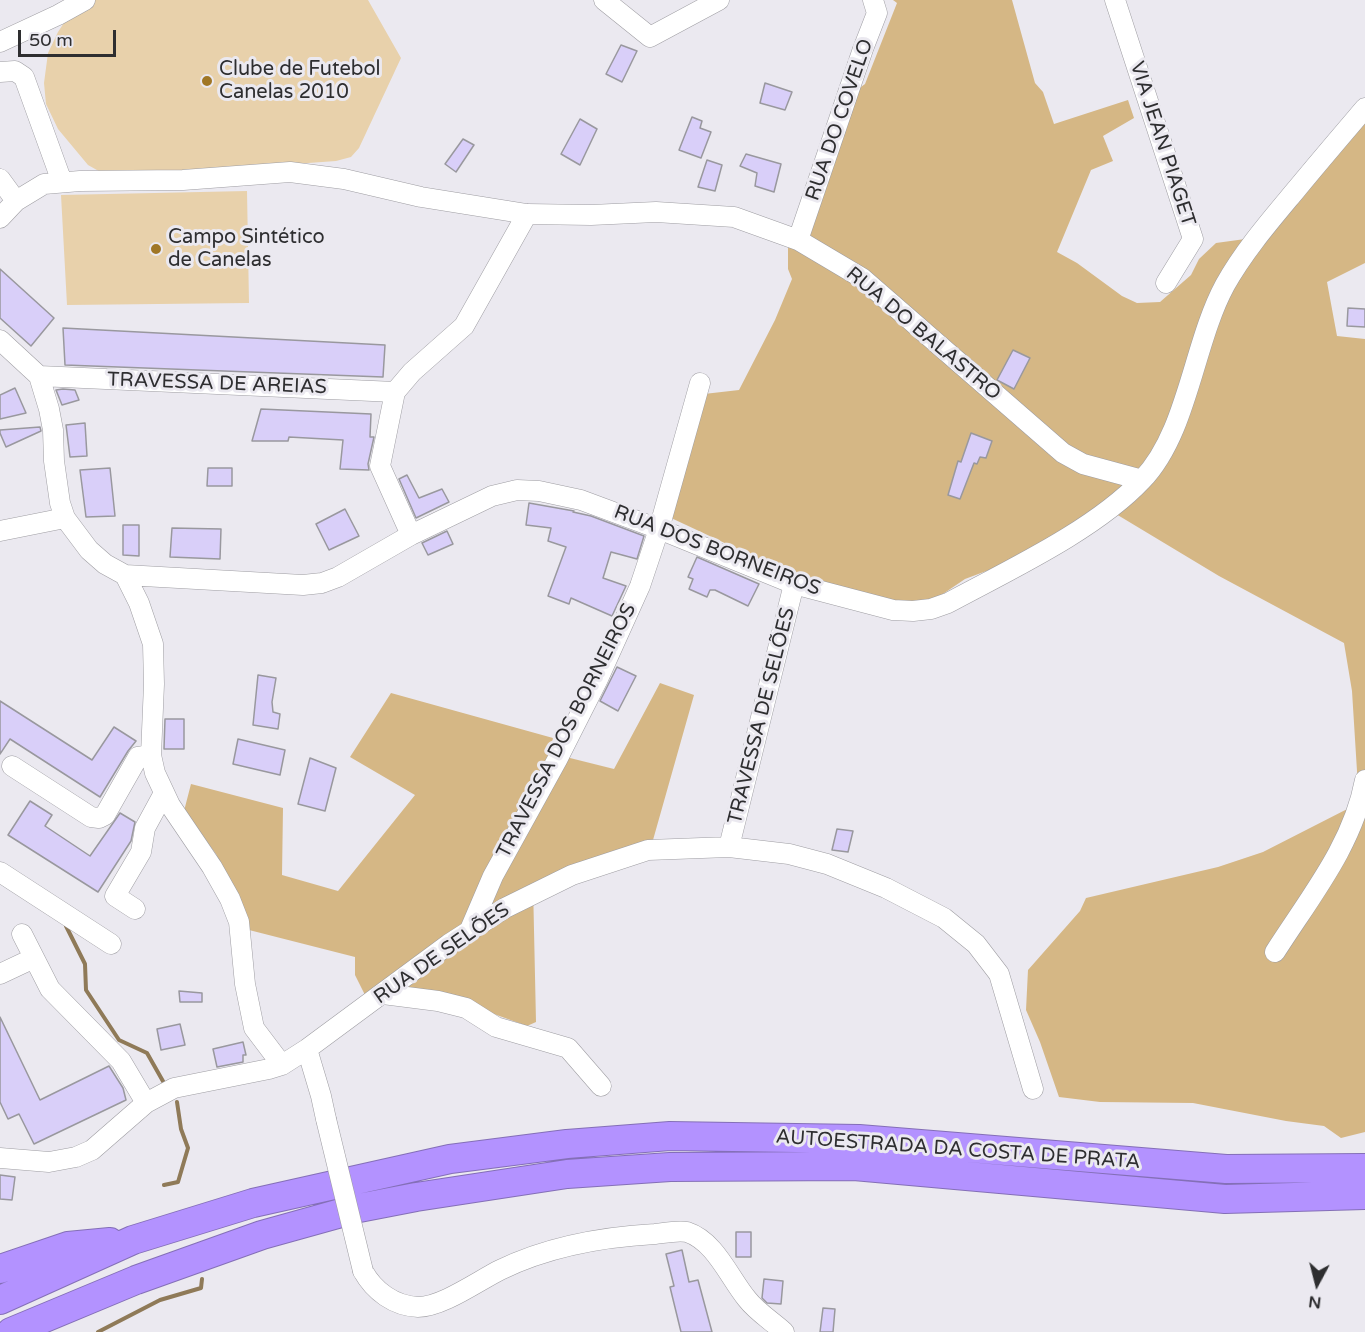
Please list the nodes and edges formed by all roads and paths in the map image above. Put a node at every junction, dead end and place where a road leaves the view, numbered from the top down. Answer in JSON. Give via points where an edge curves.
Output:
{"nodes":[{"id":1,"x":85,"y":0,"type":"edge"},
{"id":2,"x":604,"y":0,"type":"edge"},
{"id":3,"x":719,"y":0,"type":"edge"},
{"id":4,"x":873,"y":0,"type":"edge"},
{"id":5,"x":1115,"y":0,"type":"edge"},
{"id":6,"x":0,"y":42,"type":"edge"},
{"id":7,"x":0,"y":72,"type":"edge"},
{"id":8,"x":1365,"y":108,"type":"edge"},
{"id":9,"x":0,"y":179,"type":"edge"},
{"id":10,"x":62,"y":182,"type":"junction"},
{"id":11,"x":16,"y":201,"type":"junction"},
{"id":12,"x":527,"y":214,"type":"junction"},
{"id":13,"x":0,"y":218,"type":"edge"},
{"id":14,"x":798,"y":240,"type":"junction"},
{"id":15,"x":1167,"y":283,"type":"dead end"},
{"id":16,"x":0,"y":340,"type":"edge"},
{"id":17,"x":39,"y":376,"type":"junction"},
{"id":18,"x":700,"y":382,"type":"dead end"},
{"id":19,"x":395,"y":392,"type":"junction"},
{"id":20,"x":1143,"y":480,"type":"junction"},
{"id":21,"x":64,"y":518,"type":"junction"},
{"id":22,"x":659,"y":529,"type":"junction"},
{"id":23,"x":0,"y":531,"type":"edge"},
{"id":24,"x":411,"y":535,"type":"junction"},
{"id":25,"x":125,"y":575,"type":"junction"},
{"id":26,"x":794,"y":584,"type":"junction"},
{"id":27,"x":151,"y":755,"type":"junction"},
{"id":28,"x":12,"y":766,"type":"dead end"},
{"id":29,"x":1365,"y":780,"type":"edge"},
{"id":30,"x":164,"y":793,"type":"junction"},
{"id":31,"x":729,"y":847,"type":"junction"},
{"id":32,"x":0,"y":872,"type":"edge"},
{"id":33,"x":135,"y":909,"type":"dead end"},
{"id":34,"x":468,"y":932,"type":"junction"},
{"id":35,"x":22,"y":934,"type":"dead end"},
{"id":36,"x":111,"y":944,"type":"dead end"},
{"id":37,"x":1275,"y":952,"type":"dead end"},
{"id":38,"x":34,"y":958,"type":"junction"},
{"id":39,"x":0,"y":974,"type":"edge"},
{"id":40,"x":383,"y":994,"type":"junction"},
{"id":41,"x":307,"y":1049,"type":"junction"},
{"id":42,"x":282,"y":1065,"type":"junction"},
{"id":43,"x":602,"y":1086,"type":"dead end"},
{"id":44,"x":1033,"y":1089,"type":"dead end"},
{"id":45,"x":146,"y":1102,"type":"junction"},
{"id":46,"x":0,"y":1158,"type":"edge"},
{"id":47,"x":1365,"y":1168,"type":"edge"},
{"id":48,"x":1365,"y":1195,"type":"edge"},
{"id":49,"x":133,"y":1240,"type":"junction"},
{"id":50,"x":0,"y":1269,"type":"edge"},
{"id":51,"x":0,"y":1300,"type":"edge"},
{"id":52,"x":11,"y":1332,"type":"edge"},
{"id":53,"x":784,"y":1332,"type":"edge"}],
"edges":[{"from":1,"to":6,"type":"street"},
{"from":2,"to":3,"type":"street","via":[[650,37]]},
{"from":4,"to":14,"type":"street","name":"RUA DO COVELO","via":[[877,14]]},
{"from":5,"to":15,"type":"street","name":"VIA JEAN PIAGET","via":[[1193,239]]},
{"from":7,"to":10,"type":"street","via":[[15,71],[24,77]]},
{"from":8,"to":20,"type":"street","name":"RUA DOS BORNEIROS","via":[[1240,259],[1215,305],[1169,439]]},
{"from":9,"to":11,"type":"street"},
{"from":10,"to":11,"type":"street","name":"RUA DO BALASTRO","via":[[44,184]]},
{"from":10,"to":12,"type":"street","name":"RUA DO BALASTRO","via":[[183,180],[290,172]]},
{"from":11,"to":13,"type":"street","name":"RUA DO BALASTRO"},
{"from":12,"to":14,"type":"street","name":"RUA DO BALASTRO","via":[[656,212],[734,217]]},
{"from":12,"to":19,"type":"street","via":[[464,326]]},
{"from":14,"to":20,"type":"street","name":"RUA DO BALASTRO","via":[[862,278],[1063,453],[1083,464]]},
{"from":16,"to":17,"type":"street"},
{"from":17,"to":19,"type":"street","name":"TRAVESSA DE AREIAS"},
{"from":17,"to":21,"type":"street","via":[[53,430]]},
{"from":18,"to":22,"type":"street","name":"TRAVESSA DOS BORNEIROS"},
{"from":19,"to":24,"type":"street","via":[[380,466]]},
{"from":20,"to":26,"type":"street","name":"RUA DOS BORNEIROS","via":[[1112,506],[1046,549],[931,609],[893,610]]},
{"from":21,"to":23,"type":"street"},
{"from":21,"to":25,"type":"street","via":[[89,550]]},
{"from":22,"to":24,"type":"street","name":"RUA DOS BORNEIROS","via":[[581,500],[517,490],[492,496]]},
{"from":22,"to":26,"type":"street","name":"RUA DOS BORNEIROS"},
{"from":22,"to":34,"type":"street","name":"TRAVESSA DOS BORNEIROS","via":[[640,586],[598,679],[493,876]]},
{"from":24,"to":25,"type":"street","name":"RUA DOS BORNEIROS","via":[[338,578],[322,583]]},
{"from":25,"to":27,"type":"street","via":[[153,644]]},
{"from":26,"to":31,"type":"street","name":"TRAVESSA DE SELÕES"},
{"from":27,"to":28,"type":"street","via":[[138,757],[105,815],[99,818],[91,817]]},
{"from":27,"to":30,"type":"street"},
{"from":29,"to":37,"type":"street","via":[[1361,801],[1340,853]]},
{"from":30,"to":33,"type":"street","via":[[145,828],[141,852],[115,896]]},
{"from":30,"to":42,"type":"street","via":[[230,899],[239,922],[254,1028]]},
{"from":31,"to":34,"type":"street","name":"RUA DE SELÕES","via":[[648,850],[572,875],[505,908]]},
{"from":31,"to":44,"type":"street","name":"RUA DE SELÕES","via":[[789,854],[827,864],[944,918],[976,944],[999,974]]},
{"from":32,"to":36,"type":"street"},
{"from":34,"to":40,"type":"street","name":"RUA DE SELÕES"},
{"from":35,"to":38,"type":"street"},
{"from":38,"to":39,"type":"street"},
{"from":38,"to":45,"type":"street","via":[[50,989],[121,1061]]},
{"from":40,"to":41,"type":"street","name":"RUA DE SELÕES"},
{"from":40,"to":43,"type":"street","via":[[466,1008],[496,1027],[568,1048]]},
{"from":41,"to":42,"type":"street","name":"RUA DE SELÕES"},
{"from":41,"to":53,"type":"street","bridge":true,"via":[[363,1271],[384,1295],[419,1307],[448,1299],[529,1256],[560,1247],[619,1236],[686,1232],[708,1245],[748,1301]]},
{"from":42,"to":45,"type":"street","name":"RUA DE SELÕES","via":[[174,1088]]},
{"from":45,"to":46,"type":"street","name":"RUA DE SELÕES","via":[[92,1150],[76,1157],[49,1162]]},
{"from":47,"to":49,"type":"highway","name":"AUTOESTRADA DA COSTA DE PRATA","via":[[1226,1169],[859,1139],[670,1136],[450,1159],[253,1203]]},
{"from":48,"to":52,"type":"highway","name":"AUTOESTRADA DA COSTA DE PRATA","via":[[1225,1199],[854,1166],[670,1167],[567,1174],[416,1197],[284,1229],[136,1280]]},
{"from":49,"to":50,"type":"highway","via":[[68,1246]]},
{"from":49,"to":51,"type":"highway","name":"AUTOESTRADA DA COSTA DE PRATA"}]}
